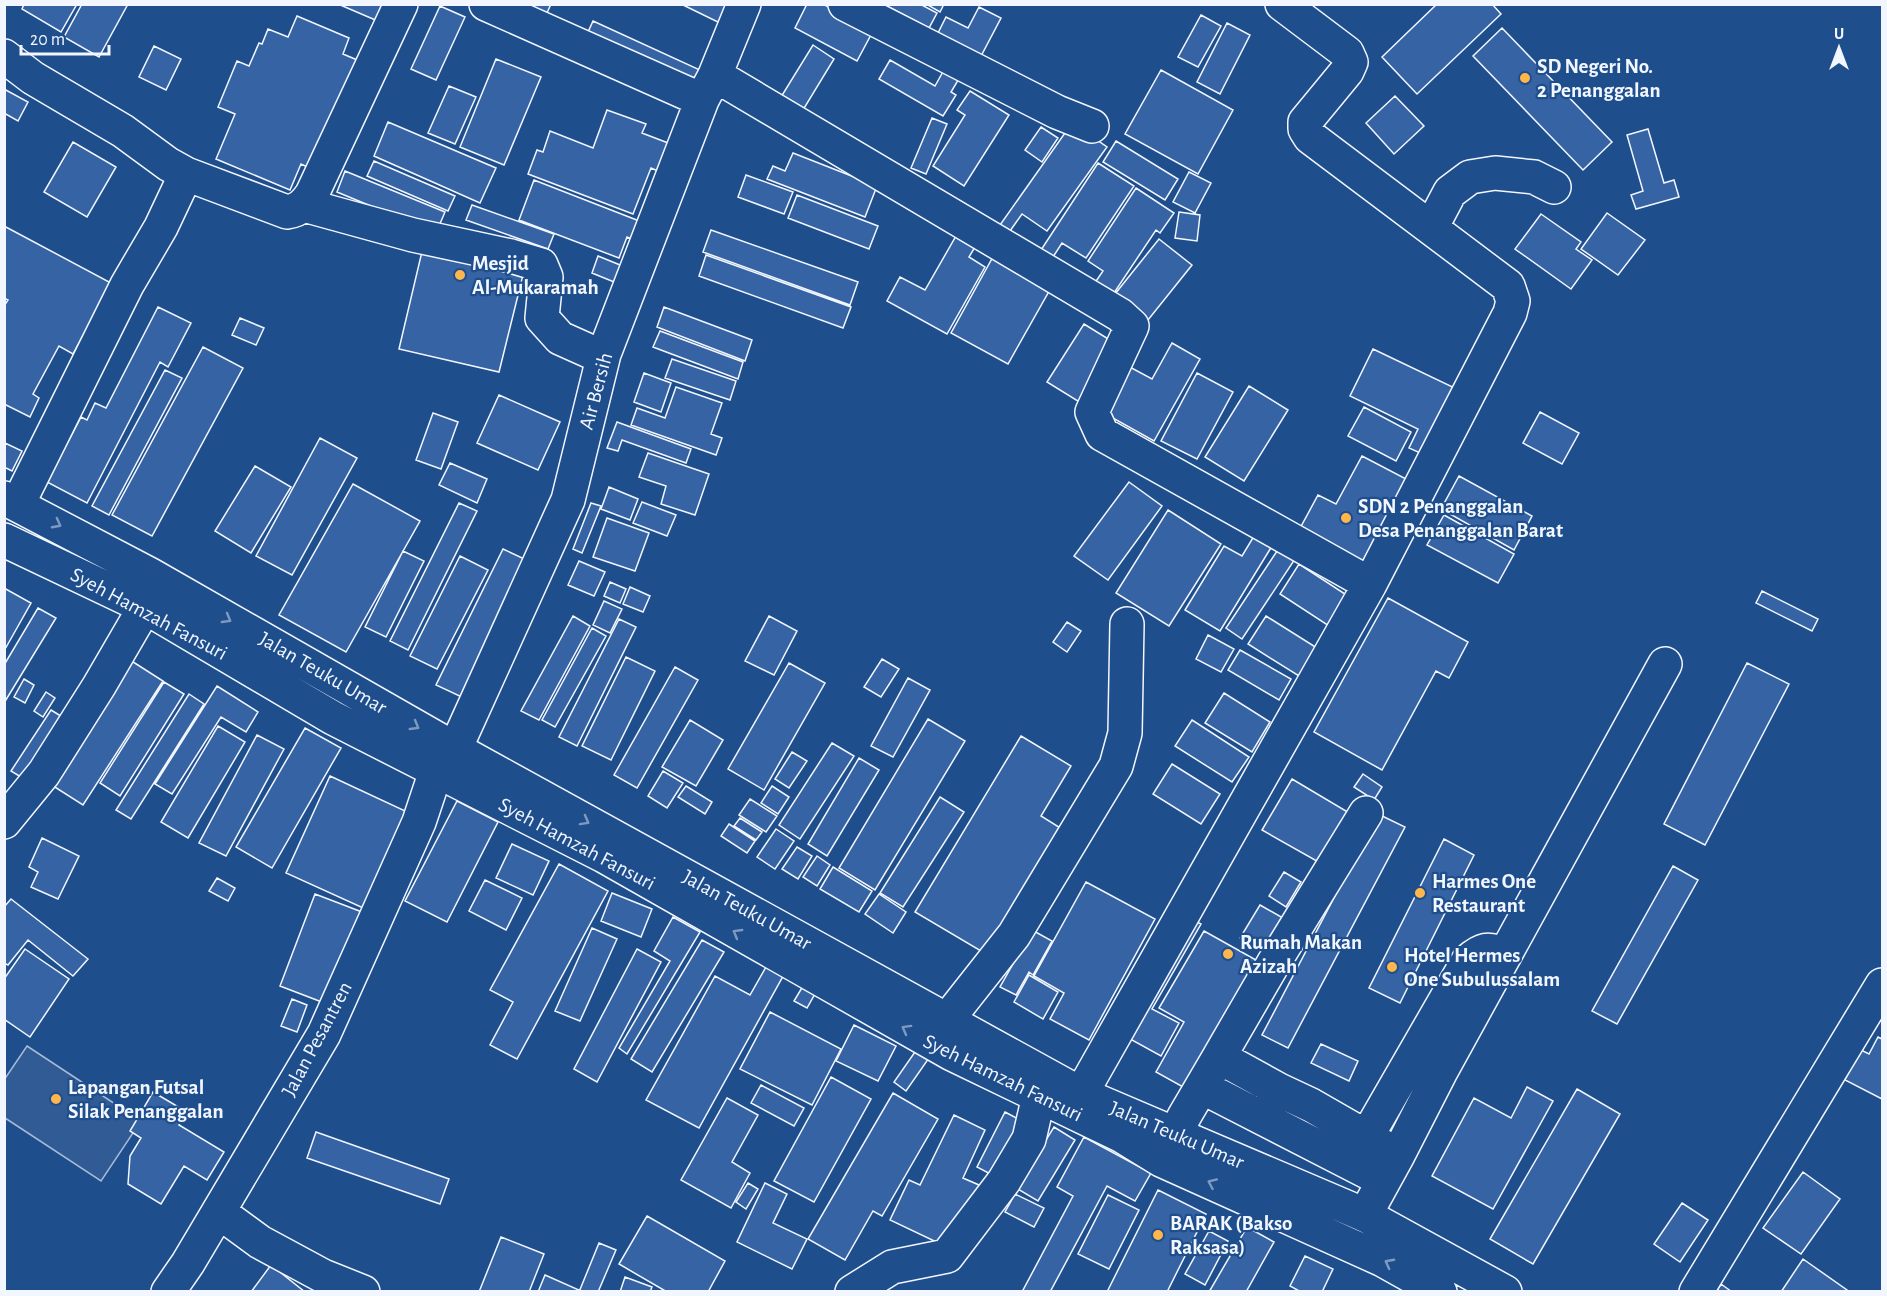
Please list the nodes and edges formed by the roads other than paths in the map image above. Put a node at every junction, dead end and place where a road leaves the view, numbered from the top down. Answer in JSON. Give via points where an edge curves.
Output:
{"nodes":[{"id":1,"x":401,"y":4,"type":"edge"},
{"id":2,"x":486,"y":4,"type":"edge"},
{"id":3,"x":744,"y":4,"type":"edge"},
{"id":4,"x":845,"y":4,"type":"edge"},
{"id":5,"x":1281,"y":4,"type":"edge"},
{"id":6,"x":4,"y":56,"type":"edge"},
{"id":7,"x":709,"y":88,"type":"junction"},
{"id":8,"x":1092,"y":126,"type":"dead end"},
{"id":9,"x":186,"y":174,"type":"junction"},
{"id":10,"x":1554,"y":187,"type":"dead end"},
{"id":11,"x":304,"y":206,"type":"junction"},
{"id":12,"x":1431,"y":228,"type":"junction"},
{"id":13,"x":604,"y":354,"type":"junction"},
{"id":14,"x":11,"y":501,"type":"edge"},
{"id":15,"x":4,"y":540,"type":"edge"},
{"id":16,"x":1370,"y":584,"type":"junction"},
{"id":17,"x":145,"y":607,"type":"junction"},
{"id":18,"x":1127,"y":624,"type":"dead end"},
{"id":19,"x":1665,"y":664,"type":"dead end"},
{"id":20,"x":446,"y":760,"type":"junction"},
{"id":21,"x":1366,"y":813,"type":"dead end"},
{"id":22,"x":4,"y":822,"type":"edge"},
{"id":23,"x":1505,"y":955,"type":"junction"},
{"id":24,"x":1882,"y":985,"type":"edge"},
{"id":25,"x":947,"y":1020,"type":"junction"},
{"id":26,"x":1219,"y":1057,"type":"junction"},
{"id":27,"x":1202,"y":1087,"type":"junction"},
{"id":28,"x":1081,"y":1094,"type":"junction"},
{"id":29,"x":1039,"y":1096,"type":"junction"},
{"id":30,"x":1366,"y":1138,"type":"junction"},
{"id":31,"x":1168,"y":1147,"type":"junction"},
{"id":32,"x":1390,"y":1168,"type":"junction"},
{"id":33,"x":219,"y":1212,"type":"junction"},
{"id":34,"x":1365,"y":1215,"type":"junction"},
{"id":35,"x":168,"y":1292,"type":"edge"},
{"id":36,"x":363,"y":1292,"type":"edge"},
{"id":37,"x":852,"y":1292,"type":"edge"},
{"id":38,"x":1440,"y":1292,"type":"edge"},
{"id":39,"x":1505,"y":1292,"type":"edge"},
{"id":40,"x":1696,"y":1292,"type":"edge"}],
"edges":[{"from":1,"to":11,"type":"main road"},
{"from":2,"to":7,"type":"main road"},
{"from":3,"to":7,"type":"main road","name":"Air Bersih"},
{"from":4,"to":8,"type":"main road"},
{"from":5,"to":12,"type":"main road","via":[[1347,53],[1351,62],[1305,122],[1310,137]]},
{"from":6,"to":9,"type":"main road"},
{"from":7,"to":13,"type":"main road","name":"Air Bersih"},
{"from":7,"to":16,"type":"main road","via":[[1120,315],[1132,326],[1092,412],[1102,434]]},
{"from":9,"to":11,"type":"main road","via":[[287,212]]},
{"from":9,"to":14,"type":"main road"},
{"from":10,"to":12,"type":"main road","via":[[1534,177],[1496,173],[1470,177],[1449,192]]},
{"from":11,"to":13,"type":"main road","via":[[541,265],[546,277],[542,318],[560,338]]},
{"from":12,"to":16,"type":"main road","via":[[1508,286],[1513,301],[1510,314]]},
{"from":13,"to":20,"type":"main road","name":"Air Bersih","via":[[568,500]]},
{"from":14,"to":20,"type":"main road","name":"Jalan Teuku Umar","one_way":true,"via":[[149,574]]},
{"from":15,"to":17,"type":"main road","name":"Syeh Hamzah Fansuri"},
{"from":16,"to":28,"type":"main road"},
{"from":17,"to":20,"type":"main road","name":"Syeh Hamzah Fansuri","via":[[333,718]]},
{"from":17,"to":22,"type":"main road","via":[[44,773]]},
{"from":18,"to":25,"type":"main road","via":[[1125,733],[1116,766],[1014,934]]},
{"from":19,"to":23,"type":"main road"},
{"from":20,"to":25,"type":"main road","name":"Jalan Teuku Umar","one_way":true},
{"from":29,"to":20,"type":"main road","name":"Syeh Hamzah Fansuri","one_way":true,"via":[[952,1054],[604,856]]},
{"from":20,"to":33,"type":"main road","name":"Jalan Pesantren","via":[[324,1034]]},
{"from":21,"to":26,"type":"main road"},
{"from":23,"to":30,"type":"main road","via":[[1493,949],[1484,950],[1468,961]]},
{"from":23,"to":32,"type":"main road"},
{"from":24,"to":40,"type":"main road"},
{"from":25,"to":28,"type":"main road","name":"Jalan Teuku Umar"},
{"from":26,"to":27,"type":"main road"},
{"from":26,"to":30,"type":"main road"},
{"from":27,"to":31,"type":"main road"},
{"from":27,"to":32,"type":"main road"},
{"from":28,"to":31,"type":"main road","name":"Jalan Teuku Umar"},
{"from":29,"to":31,"type":"main road","name":"Syeh Hamzah Fansuri","via":[[1122,1136]]},
{"from":29,"to":37,"type":"main road","via":[[1029,1139],[1004,1181],[947,1256],[892,1268]]},
{"from":30,"to":32,"type":"main road"},
{"from":31,"to":34,"type":"main road","name":"Jalan Teuku Umar"},
{"from":38,"to":31,"type":"main road","name":"Syeh Hamzah Fansuri","one_way":true},
{"from":32,"to":34,"type":"main road"},
{"from":33,"to":35,"type":"main road","name":"Jalan Pesantren"},
{"from":33,"to":36,"type":"main road","via":[[260,1242],[323,1276]]},
{"from":34,"to":39,"type":"main road","name":"Jalan Teuku Umar"}]}
